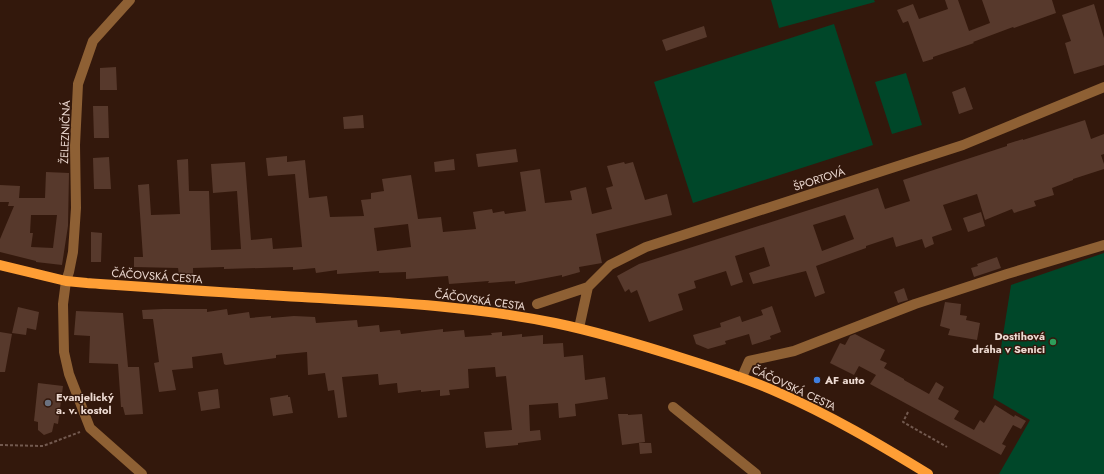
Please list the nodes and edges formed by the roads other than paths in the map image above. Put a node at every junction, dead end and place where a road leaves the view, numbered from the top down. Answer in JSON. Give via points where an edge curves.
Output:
{"nodes":[{"id":1,"x":130,"y":0,"type":"edge"},
{"id":2,"x":1104,"y":87,"type":"edge"},
{"id":3,"x":1104,"y":246,"type":"edge"},
{"id":4,"x":0,"y":265,"type":"edge"},
{"id":5,"x":66,"y":281,"type":"junction"},
{"id":6,"x":588,"y":287,"type":"junction"},
{"id":7,"x":537,"y":304,"type":"dead end"},
{"id":8,"x":579,"y":328,"type":"junction"},
{"id":9,"x":742,"y":377,"type":"junction"},
{"id":10,"x":673,"y":407,"type":"dead end"},
{"id":11,"x":142,"y":474,"type":"edge"},
{"id":12,"x":756,"y":474,"type":"edge"},
{"id":13,"x":928,"y":474,"type":"edge"}],
"edges":[{"from":1,"to":5,"type":"street","name":"ŽELEZNIČNÁ","via":[[93,41],[78,84],[75,145],[76,208],[73,252]]},
{"from":2,"to":6,"type":"street","name":"ŠPORTOVÁ","via":[[963,145],[646,247],[610,265]]},
{"from":3,"to":9,"type":"street","via":[[915,304],[794,351],[749,361]]},
{"from":4,"to":5,"type":"main road","name":"ČÁČOVSKÁ CESTA"},
{"from":5,"to":8,"type":"main road","name":"ČÁČOVSKÁ CESTA","via":[[438,306],[495,312]]},
{"from":5,"to":11,"type":"street","name":"ŽELEZNIČNÁ","via":[[63,304],[64,352],[69,374],[90,428]]},
{"from":6,"to":7,"type":"street"},
{"from":6,"to":8,"type":"street"},
{"from":8,"to":9,"type":"main road","name":"ČÁČOVSKÁ CESTA"},
{"from":9,"to":13,"type":"main road","name":"ČÁČOVSKÁ CESTA","via":[[861,433]]},
{"from":10,"to":12,"type":"street"}]}
